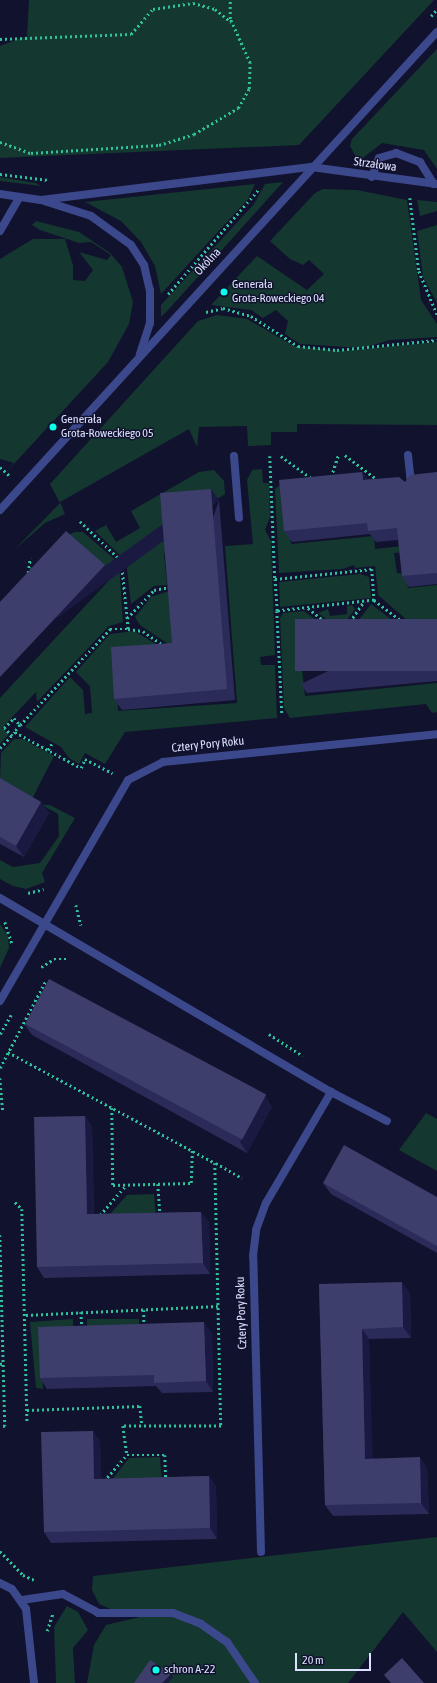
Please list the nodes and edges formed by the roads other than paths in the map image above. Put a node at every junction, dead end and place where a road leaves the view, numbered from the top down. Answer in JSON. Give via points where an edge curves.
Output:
{"nodes":[{"id":1,"x":437,"y":32,"type":"edge"},
{"id":2,"x":311,"y":167,"type":"junction"},
{"id":3,"x":372,"y":177,"type":"junction"},
{"id":4,"x":436,"y":184,"type":"edge"},
{"id":5,"x":0,"y":194,"type":"edge"},
{"id":6,"x":20,"y":197,"type":"junction"},
{"id":7,"x":41,"y":200,"type":"junction"},
{"id":8,"x":0,"y":231,"type":"edge"},
{"id":9,"x":131,"y":369,"type":"junction"},
{"id":10,"x":408,"y":455,"type":"dead end"},
{"id":11,"x":234,"y":456,"type":"dead end"},
{"id":12,"x":411,"y":484,"type":"edge"},
{"id":13,"x":0,"y":510,"type":"edge"},
{"id":14,"x":239,"y":518,"type":"dead end"},
{"id":15,"x":437,"y":734,"type":"edge"},
{"id":16,"x":0,"y":898,"type":"edge"},
{"id":17,"x":44,"y":924,"type":"junction"},
{"id":18,"x":0,"y":1001,"type":"edge"},
{"id":19,"x":331,"y":1092,"type":"junction"},
{"id":20,"x":387,"y":1121,"type":"dead end"},
{"id":21,"x":262,"y":1552,"type":"dead end"},
{"id":22,"x":0,"y":1583,"type":"edge"},
{"id":23,"x":22,"y":1600,"type":"junction"},
{"id":24,"x":34,"y":1683,"type":"edge"},
{"id":25,"x":255,"y":1683,"type":"edge"}],
"edges":[{"from":1,"to":2,"type":"street","name":"Okólna"},
{"from":2,"to":3,"type":"street","name":"Strzałowa"},
{"from":2,"to":7,"type":"street","name":"Strzałowa"},
{"from":2,"to":9,"type":"street","name":"Okólna"},
{"from":3,"to":4,"type":"street","name":"Strzałowa"},
{"from":3,"to":4,"type":"street","via":[[379,158],[396,153],[420,162]]},
{"from":5,"to":6,"type":"street"},
{"from":6,"to":7,"type":"street"},
{"from":6,"to":8,"type":"street"},
{"from":7,"to":9,"type":"street","via":[[102,222],[130,245],[144,265],[150,290],[150,323],[142,351]]},
{"from":9,"to":13,"type":"street","name":"Okólna"},
{"from":10,"to":12,"type":"street"},
{"from":11,"to":14,"type":"street"},
{"from":15,"to":17,"type":"street","name":"Cztery Pory Roku","via":[[163,762],[128,780]]},
{"from":16,"to":17,"type":"street"},
{"from":17,"to":18,"type":"street"},
{"from":17,"to":19,"type":"street"},
{"from":19,"to":20,"type":"street"},
{"from":19,"to":21,"type":"street","name":"Cztery Pory Roku","via":[[266,1204],[256,1230],[253,1256]]},
{"from":22,"to":23,"type":"street","via":[[12,1588]]},
{"from":23,"to":24,"type":"street","via":[[29,1618]]},
{"from":23,"to":25,"type":"street","via":[[62,1594],[98,1613],[173,1613],[201,1624],[227,1642]]}]}
